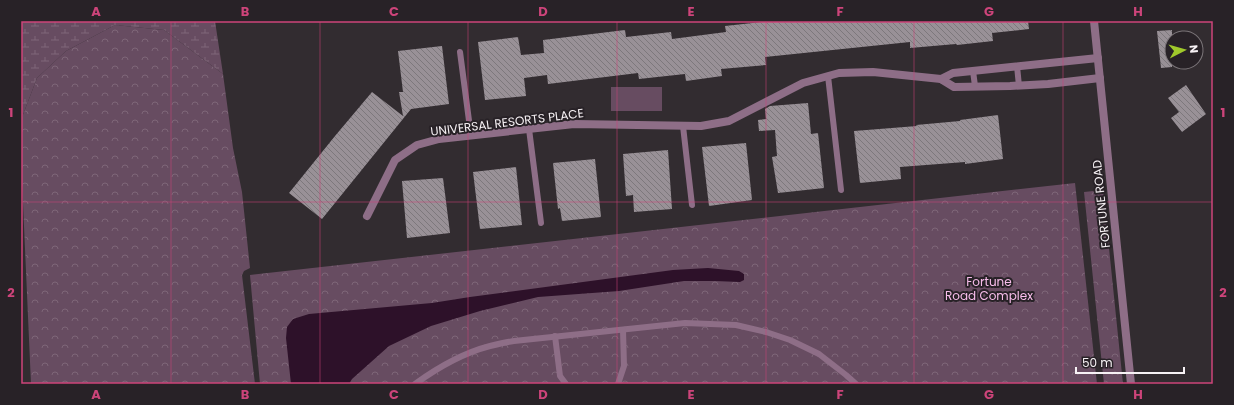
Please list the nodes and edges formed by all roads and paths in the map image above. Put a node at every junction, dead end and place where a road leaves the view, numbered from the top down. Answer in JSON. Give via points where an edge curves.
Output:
{"nodes":[{"id":1,"x":1094,"y":21,"type":"edge"},
{"id":2,"x":460,"y":52,"type":"dead end"},
{"id":3,"x":1098,"y":58,"type":"junction"},
{"id":4,"x":1017,"y":66,"type":"junction"},
{"id":5,"x":973,"y":71,"type":"junction"},
{"id":6,"x":828,"y":76,"type":"junction"},
{"id":7,"x":1100,"y":78,"type":"junction"},
{"id":8,"x":941,"y":79,"type":"junction"},
{"id":9,"x":975,"y":86,"type":"junction"},
{"id":10,"x":1019,"y":86,"type":"junction"},
{"id":11,"x":683,"y":126,"type":"junction"},
{"id":12,"x":529,"y":129,"type":"junction"},
{"id":13,"x":471,"y":136,"type":"junction"},
{"id":14,"x":841,"y":190,"type":"dead end"},
{"id":15,"x":692,"y":205,"type":"dead end"},
{"id":16,"x":367,"y":216,"type":"dead end"},
{"id":17,"x":541,"y":223,"type":"dead end"},
{"id":18,"x":623,"y":330,"type":"junction"},
{"id":19,"x":556,"y":336,"type":"junction"},
{"id":20,"x":414,"y":384,"type":"edge"},
{"id":21,"x":566,"y":384,"type":"edge"},
{"id":22,"x":618,"y":384,"type":"edge"},
{"id":23,"x":856,"y":384,"type":"edge"},
{"id":24,"x":1131,"y":384,"type":"edge"}],
"edges":[{"from":1,"to":3,"type":"street","name":"FORTUNE ROAD"},
{"from":2,"to":13,"type":"lane"},
{"from":3,"to":4,"type":"street","name":"UNIVERSAL RESORTS PLACE"},
{"from":3,"to":7,"type":"street","name":"FORTUNE ROAD"},
{"from":4,"to":5,"type":"street","name":"UNIVERSAL RESORTS PLACE"},
{"from":4,"to":10,"type":"lane"},
{"from":5,"to":8,"type":"street","name":"UNIVERSAL RESORTS PLACE","via":[[953,73]]},
{"from":5,"to":9,"type":"lane"},
{"from":6,"to":8,"type":"street","name":"UNIVERSAL RESORTS PLACE","via":[[874,72]]},
{"from":6,"to":11,"type":"street","name":"UNIVERSAL RESORTS PLACE","via":[[803,84],[730,120],[701,126]]},
{"from":6,"to":14,"type":"lane"},
{"from":7,"to":10,"type":"street","name":"UNIVERSAL RESORTS PLACE"},
{"from":7,"to":24,"type":"street","name":"FORTUNE ROAD"},
{"from":8,"to":9,"type":"street","name":"UNIVERSAL RESORTS PLACE","via":[[954,87]]},
{"from":9,"to":10,"type":"street","name":"UNIVERSAL RESORTS PLACE"},
{"from":11,"to":12,"type":"street","name":"UNIVERSAL RESORTS PLACE","via":[[574,124]]},
{"from":11,"to":15,"type":"lane"},
{"from":12,"to":13,"type":"street","name":"UNIVERSAL RESORTS PLACE"},
{"from":12,"to":17,"type":"lane"},
{"from":13,"to":16,"type":"street","name":"UNIVERSAL RESORTS PLACE","via":[[417,146],[395,160]]},
{"from":18,"to":19,"type":"lane"},
{"from":18,"to":22,"type":"lane","via":[[624,366]]},
{"from":18,"to":23,"type":"lane","via":[[685,323],[736,325],[790,340],[819,354]]},
{"from":19,"to":20,"type":"lane","via":[[514,340],[489,346],[458,358]]},
{"from":19,"to":21,"type":"lane","via":[[560,376]]}]}
